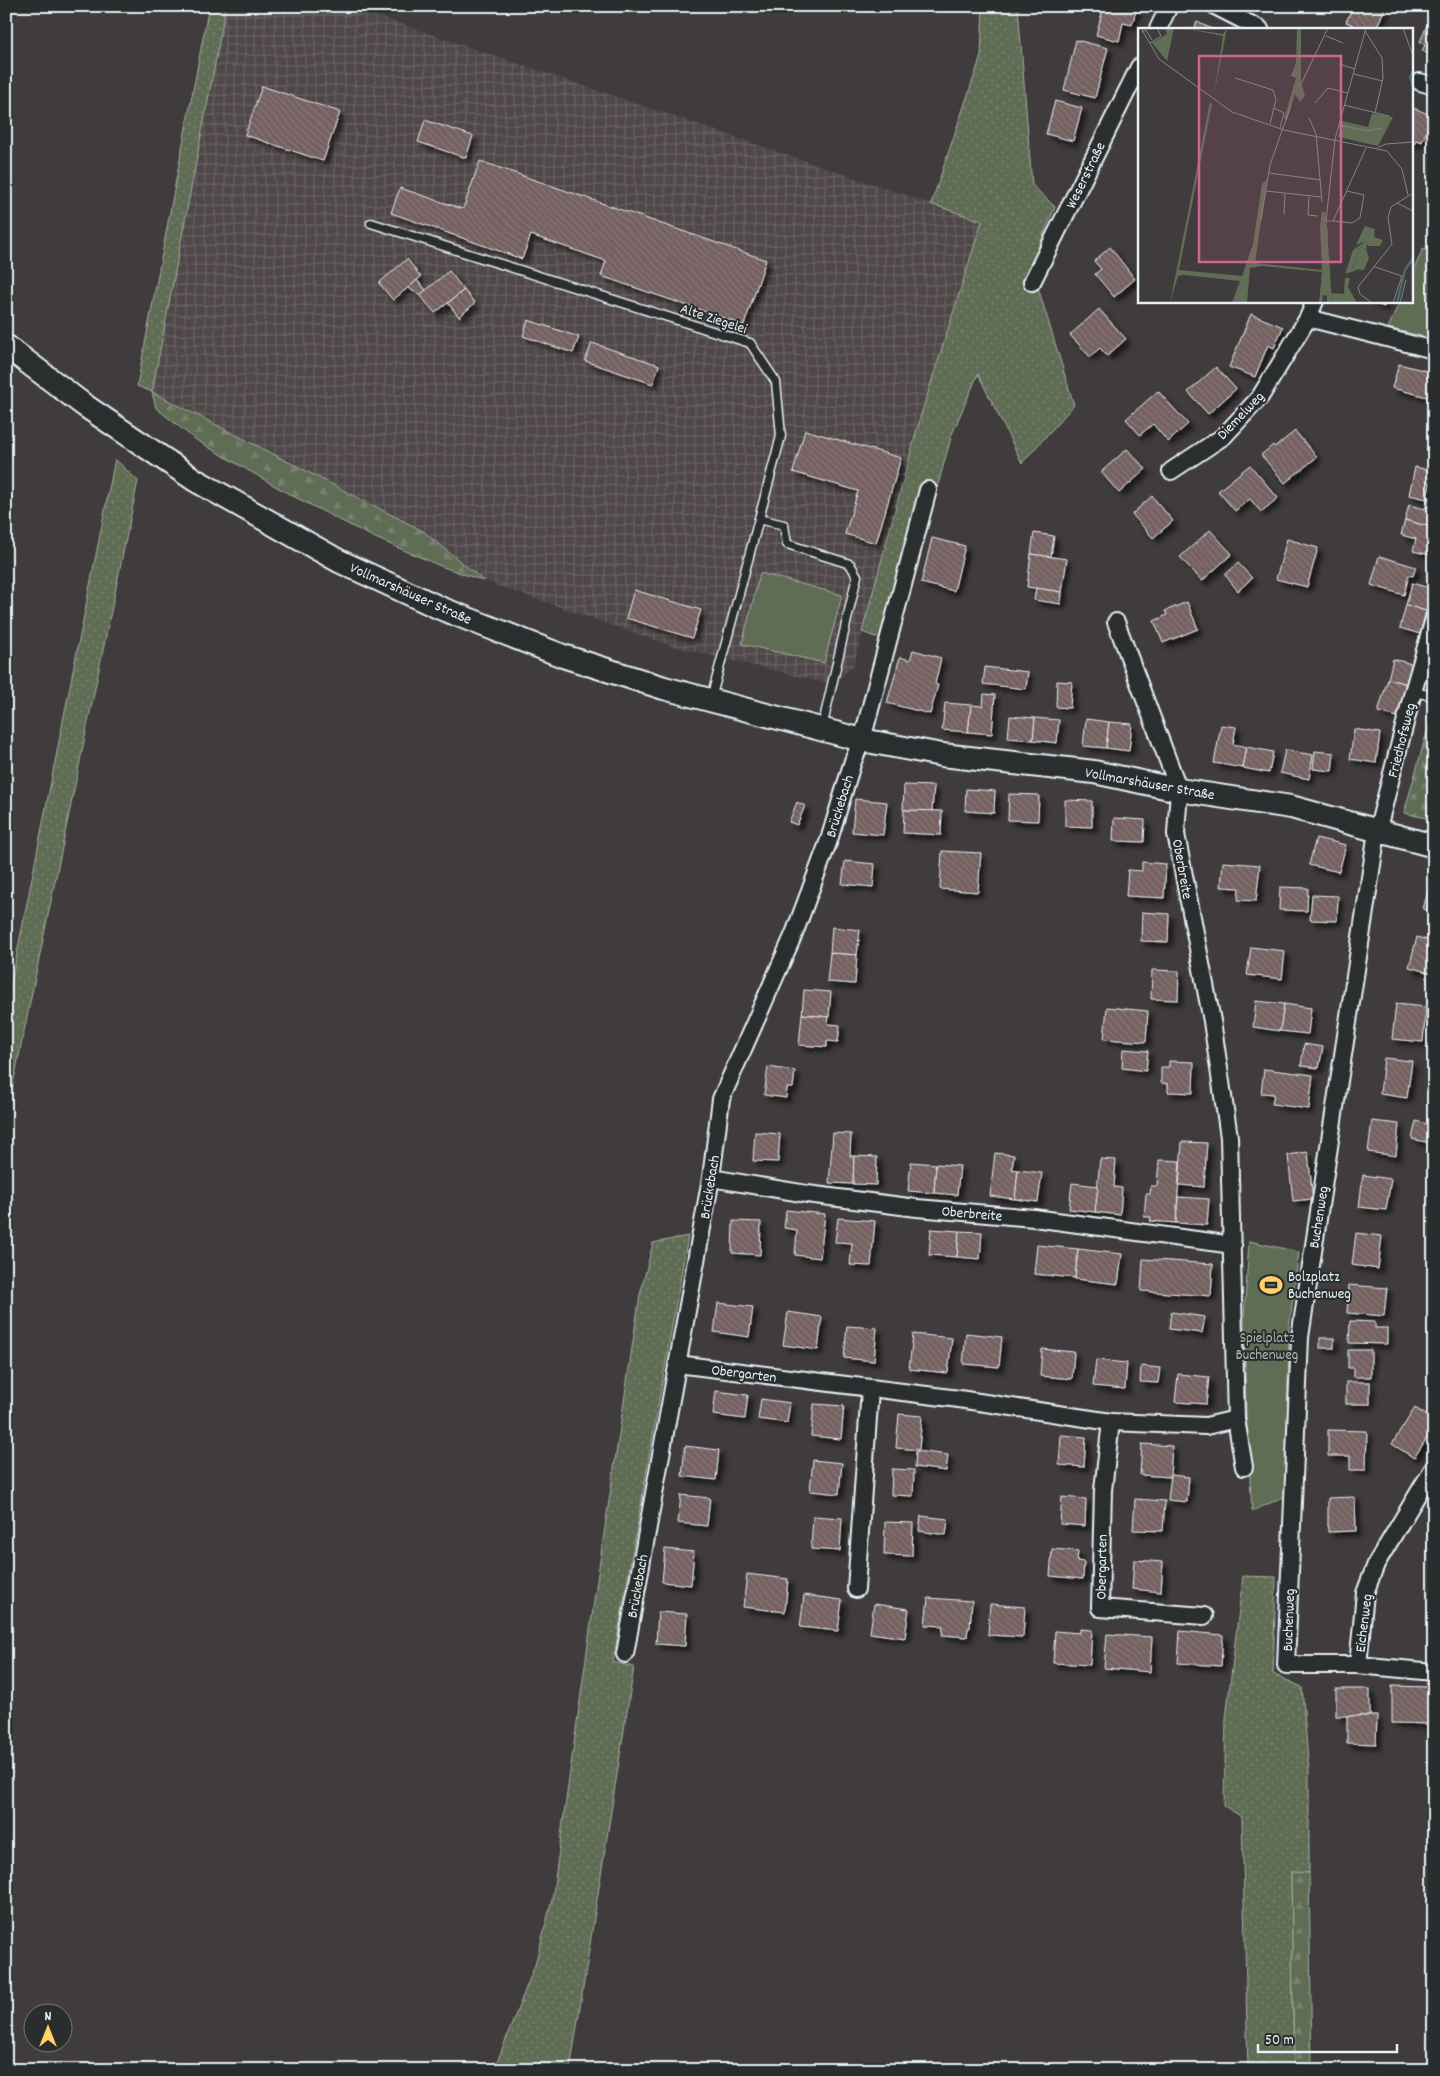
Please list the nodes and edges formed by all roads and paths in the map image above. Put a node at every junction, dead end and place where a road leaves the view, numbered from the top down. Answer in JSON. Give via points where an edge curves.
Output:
{"nodes":[{"id":1,"x":1169,"y":6,"type":"edge"},
{"id":2,"x":1215,"y":6,"type":"edge"},
{"id":3,"x":1158,"y":28,"type":"edge"},
{"id":4,"x":1258,"y":28,"type":"edge"},
{"id":5,"x":1138,"y":69,"type":"edge"},
{"id":6,"x":371,"y":223,"type":"dead end"},
{"id":7,"x":1032,"y":282,"type":"dead end"},
{"id":8,"x":1315,"y":302,"type":"edge"},
{"id":9,"x":1308,"y":318,"type":"junction"},
{"id":10,"x":6,"y":346,"type":"edge"},
{"id":11,"x":1434,"y":350,"type":"edge"},
{"id":12,"x":1171,"y":471,"type":"dead end"},
{"id":13,"x":928,"y":490,"type":"dead end"},
{"id":14,"x":759,"y":519,"type":"junction"},
{"id":15,"x":1434,"y":619,"type":"edge"},
{"id":16,"x":1116,"y":622,"type":"dead end"},
{"id":17,"x":1413,"y":692,"type":"junction"},
{"id":18,"x":1434,"y":696,"type":"edge"},
{"id":19,"x":710,"y":700,"type":"junction"},
{"id":20,"x":822,"y":730,"type":"junction"},
{"id":21,"x":862,"y":740,"type":"junction"},
{"id":22,"x":1180,"y":790,"type":"junction"},
{"id":23,"x":1377,"y":832,"type":"junction"},
{"id":24,"x":1434,"y":846,"type":"edge"},
{"id":25,"x":711,"y":1178,"type":"junction"},
{"id":26,"x":1233,"y":1245,"type":"junction"},
{"id":27,"x":677,"y":1364,"type":"junction"},
{"id":28,"x":870,"y":1389,"type":"junction"},
{"id":29,"x":1236,"y":1419,"type":"junction"},
{"id":30,"x":1111,"y":1422,"type":"junction"},
{"id":31,"x":1434,"y":1467,"type":"edge"},
{"id":32,"x":1244,"y":1468,"type":"dead end"},
{"id":33,"x":856,"y":1589,"type":"dead end"},
{"id":34,"x":1204,"y":1616,"type":"dead end"},
{"id":35,"x":625,"y":1654,"type":"dead end"},
{"id":36,"x":1358,"y":1664,"type":"junction"},
{"id":37,"x":1286,"y":1665,"type":"joint"},
{"id":38,"x":1434,"y":1672,"type":"edge"}],
"edges":[{"from":1,"to":3,"type":"street"},
{"from":2,"to":4,"type":"street"},
{"from":5,"to":7,"type":"street","name":"Weserstraße"},
{"from":6,"to":14,"type":"lane","name":"Alte Ziegelei","via":[[750,343],[776,382],[781,436]]},
{"from":8,"to":9,"type":"street","name":"Diemelweg"},
{"from":9,"to":11,"type":"street"},
{"from":9,"to":12,"type":"street","name":"Diemelweg","via":[[1260,397],[1224,436]]},
{"from":10,"to":19,"type":"main road","name":"Vollmarshäuser Straße","via":[[84,405],[195,480],[339,561],[440,608],[563,656]]},
{"from":13,"to":21,"type":"street"},
{"from":14,"to":19,"type":"lane","name":"Alte Ziegelei"},
{"from":14,"to":20,"type":"lane","via":[[784,525],[787,544],[850,564],[857,576]]},
{"from":15,"to":17,"type":"street","name":"Friedhofsweg"},
{"from":16,"to":22,"type":"street"},
{"from":17,"to":18,"type":"lane"},
{"from":17,"to":23,"type":"street","name":"Friedhofsweg"},
{"from":19,"to":20,"type":"main road","name":"Vollmarshäuser Straße"},
{"from":20,"to":21,"type":"main road","name":"Vollmarshäuser Straße"},
{"from":21,"to":22,"type":"main road","name":"Vollmarshäuser Straße","via":[[942,755],[1094,772]]},
{"from":21,"to":25,"type":"street","name":"Brückebach","via":[[794,934],[721,1099]]},
{"from":22,"to":23,"type":"main road","name":"Vollmarshäuser Straße","via":[[1291,807]]},
{"from":22,"to":26,"type":"street","name":"Oberbreite","via":[[1176,834],[1212,1020],[1230,1137]]},
{"from":23,"to":24,"type":"main road","name":"Vollmarshäuser Straße"},
{"from":23,"to":37,"type":"street","name":"Buchenweg","via":[[1300,1338]]},
{"from":25,"to":26,"type":"street","name":"Oberbreite","via":[[807,1194],[1034,1218]]},
{"from":25,"to":27,"type":"street","name":"Brückebach"},
{"from":26,"to":29,"type":"street","name":"Oberbreite"},
{"from":27,"to":28,"type":"street","name":"Obergarten"},
{"from":27,"to":35,"type":"street","name":"Brückebach"},
{"from":28,"to":30,"type":"street","name":"Obergarten"},
{"from":28,"to":33,"type":"street"},
{"from":29,"to":30,"type":"street","name":"Obergarten","via":[[1206,1426]]},
{"from":29,"to":32,"type":"street","name":"Oberbreite"},
{"from":30,"to":34,"type":"street","name":"Obergarten","via":[[1103,1490],[1100,1608]]},
{"from":31,"to":36,"type":"street","name":"Eichenweg","via":[[1373,1571],[1365,1593]]},
{"from":36,"to":37,"type":"street","name":"Eichenweg"},
{"from":36,"to":38,"type":"street"}]}
